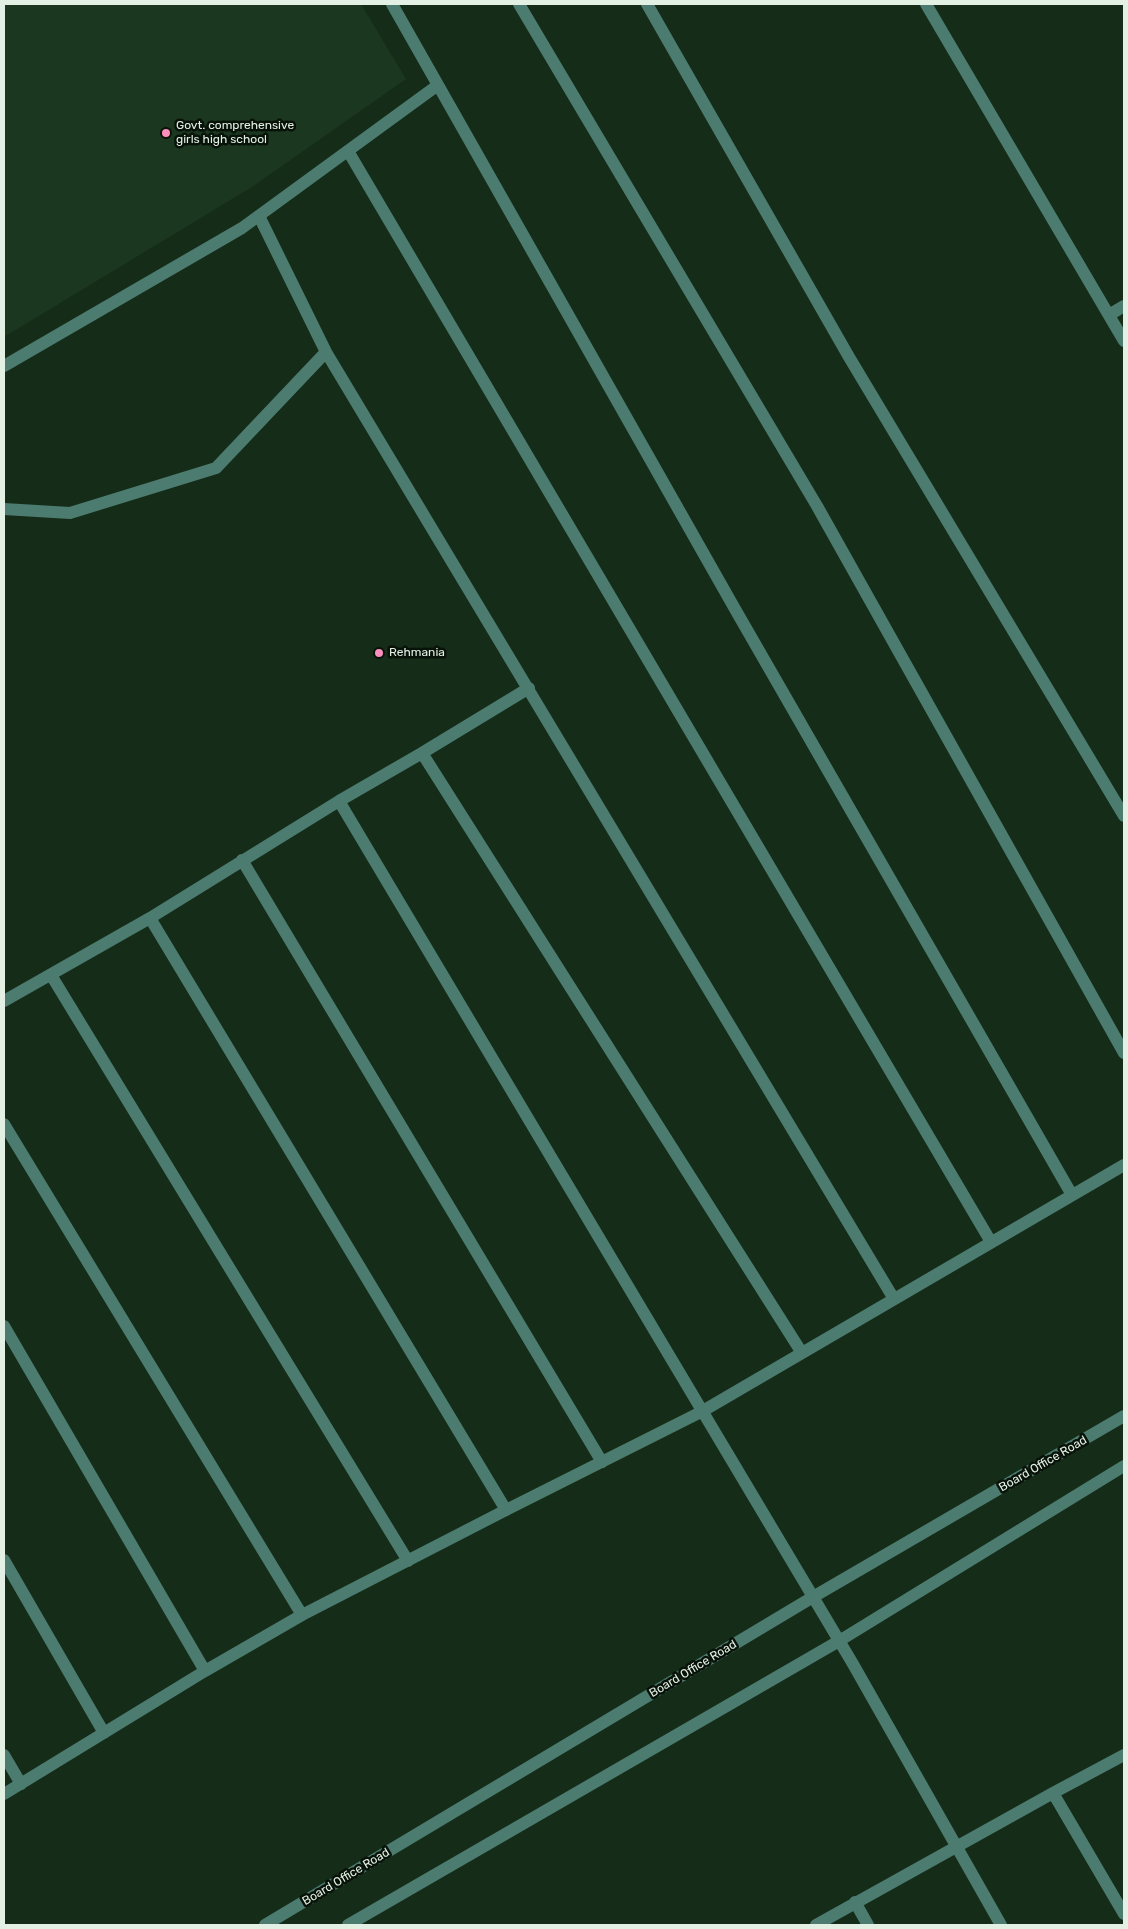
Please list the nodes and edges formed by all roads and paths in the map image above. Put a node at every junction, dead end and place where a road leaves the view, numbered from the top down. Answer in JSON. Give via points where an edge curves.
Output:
{"nodes":[{"id":1,"x":392,"y":4,"type":"edge"},
{"id":2,"x":519,"y":4,"type":"edge"},
{"id":3,"x":647,"y":4,"type":"edge"},
{"id":4,"x":926,"y":4,"type":"edge"},
{"id":5,"x":438,"y":85,"type":"junction"},
{"id":6,"x":348,"y":151,"type":"junction"},
{"id":7,"x":259,"y":216,"type":"junction"},
{"id":8,"x":1124,"y":306,"type":"edge"},
{"id":9,"x":1109,"y":315,"type":"junction"},
{"id":10,"x":1124,"y":341,"type":"edge"},
{"id":11,"x":326,"y":352,"type":"junction"},
{"id":12,"x":4,"y":366,"type":"edge"},
{"id":13,"x":4,"y":509,"type":"edge"},
{"id":14,"x":529,"y":688,"type":"junction"},
{"id":15,"x":422,"y":753,"type":"junction"},
{"id":16,"x":338,"y":801,"type":"junction"},
{"id":17,"x":1124,"y":816,"type":"edge"},
{"id":18,"x":242,"y":860,"type":"junction"},
{"id":19,"x":150,"y":918,"type":"junction"},
{"id":20,"x":51,"y":976,"type":"junction"},
{"id":21,"x":4,"y":1002,"type":"edge"},
{"id":22,"x":1124,"y":1053,"type":"edge"},
{"id":23,"x":4,"y":1124,"type":"edge"},
{"id":24,"x":1124,"y":1164,"type":"edge"},
{"id":25,"x":1072,"y":1195,"type":"junction"},
{"id":26,"x":991,"y":1242,"type":"junction"},
{"id":27,"x":894,"y":1299,"type":"junction"},
{"id":28,"x":4,"y":1326,"type":"edge"},
{"id":29,"x":802,"y":1353,"type":"junction"},
{"id":30,"x":702,"y":1412,"type":"junction"},
{"id":31,"x":1124,"y":1416,"type":"edge"},
{"id":32,"x":602,"y":1462,"type":"junction"},
{"id":33,"x":1124,"y":1466,"type":"edge"},
{"id":34,"x":506,"y":1510,"type":"junction"},
{"id":35,"x":4,"y":1560,"type":"edge"},
{"id":36,"x":408,"y":1560,"type":"junction"},
{"id":37,"x":813,"y":1597,"type":"junction"},
{"id":38,"x":302,"y":1616,"type":"junction"},
{"id":39,"x":839,"y":1641,"type":"junction"},
{"id":40,"x":205,"y":1671,"type":"junction"},
{"id":41,"x":104,"y":1733,"type":"junction"},
{"id":42,"x":4,"y":1755,"type":"edge"},
{"id":43,"x":1124,"y":1756,"type":"edge"},
{"id":44,"x":21,"y":1784,"type":"junction"},
{"id":45,"x":1053,"y":1793,"type":"junction"},
{"id":46,"x":4,"y":1794,"type":"edge"},
{"id":47,"x":956,"y":1848,"type":"junction"},
{"id":48,"x":855,"y":1902,"type":"junction"},
{"id":49,"x":1124,"y":1914,"type":"edge"},
{"id":50,"x":265,"y":1925,"type":"edge"},
{"id":51,"x":348,"y":1925,"type":"edge"},
{"id":52,"x":816,"y":1925,"type":"edge"},
{"id":53,"x":868,"y":1925,"type":"edge"},
{"id":54,"x":1001,"y":1925,"type":"edge"}],
"edges":[{"from":1,"to":5,"type":"street"},
{"from":2,"to":22,"type":"street","via":[[817,506]]},
{"from":3,"to":17,"type":"street","via":[[849,357]]},
{"from":4,"to":9,"type":"street"},
{"from":5,"to":6,"type":"street"},
{"from":5,"to":25,"type":"street"},
{"from":6,"to":7,"type":"street"},
{"from":6,"to":26,"type":"street"},
{"from":7,"to":11,"type":"street"},
{"from":7,"to":12,"type":"street"},
{"from":8,"to":9,"type":"street"},
{"from":9,"to":10,"type":"street"},
{"from":11,"to":13,"type":"street","via":[[216,468],[70,513]]},
{"from":11,"to":14,"type":"street"},
{"from":14,"to":15,"type":"street"},
{"from":14,"to":27,"type":"street"},
{"from":15,"to":16,"type":"street"},
{"from":15,"to":29,"type":"street"},
{"from":16,"to":18,"type":"street"},
{"from":16,"to":30,"type":"street"},
{"from":18,"to":19,"type":"street"},
{"from":18,"to":32,"type":"street"},
{"from":19,"to":20,"type":"street"},
{"from":19,"to":34,"type":"street"},
{"from":20,"to":21,"type":"street"},
{"from":20,"to":36,"type":"street"},
{"from":23,"to":38,"type":"street"},
{"from":24,"to":25,"type":"street"},
{"from":25,"to":26,"type":"street"},
{"from":26,"to":27,"type":"street"},
{"from":27,"to":29,"type":"street"},
{"from":28,"to":40,"type":"street"},
{"from":29,"to":30,"type":"street"},
{"from":30,"to":32,"type":"street"},
{"from":30,"to":37,"type":"street"},
{"from":31,"to":37,"type":"street","name":"Board Office Road"},
{"from":32,"to":34,"type":"street"},
{"from":33,"to":39,"type":"street"},
{"from":34,"to":36,"type":"street"},
{"from":35,"to":41,"type":"street"},
{"from":36,"to":38,"type":"street"},
{"from":37,"to":39,"type":"street"},
{"from":37,"to":50,"type":"street","name":"Board Office Road"},
{"from":38,"to":40,"type":"street"},
{"from":39,"to":47,"type":"street"},
{"from":39,"to":51,"type":"street"},
{"from":40,"to":41,"type":"street"},
{"from":41,"to":44,"type":"street"},
{"from":42,"to":44,"type":"street"},
{"from":43,"to":45,"type":"street"},
{"from":44,"to":46,"type":"street"},
{"from":45,"to":47,"type":"street"},
{"from":45,"to":49,"type":"street"},
{"from":47,"to":48,"type":"street"},
{"from":47,"to":54,"type":"street"},
{"from":48,"to":52,"type":"street"},
{"from":48,"to":53,"type":"street"}]}
